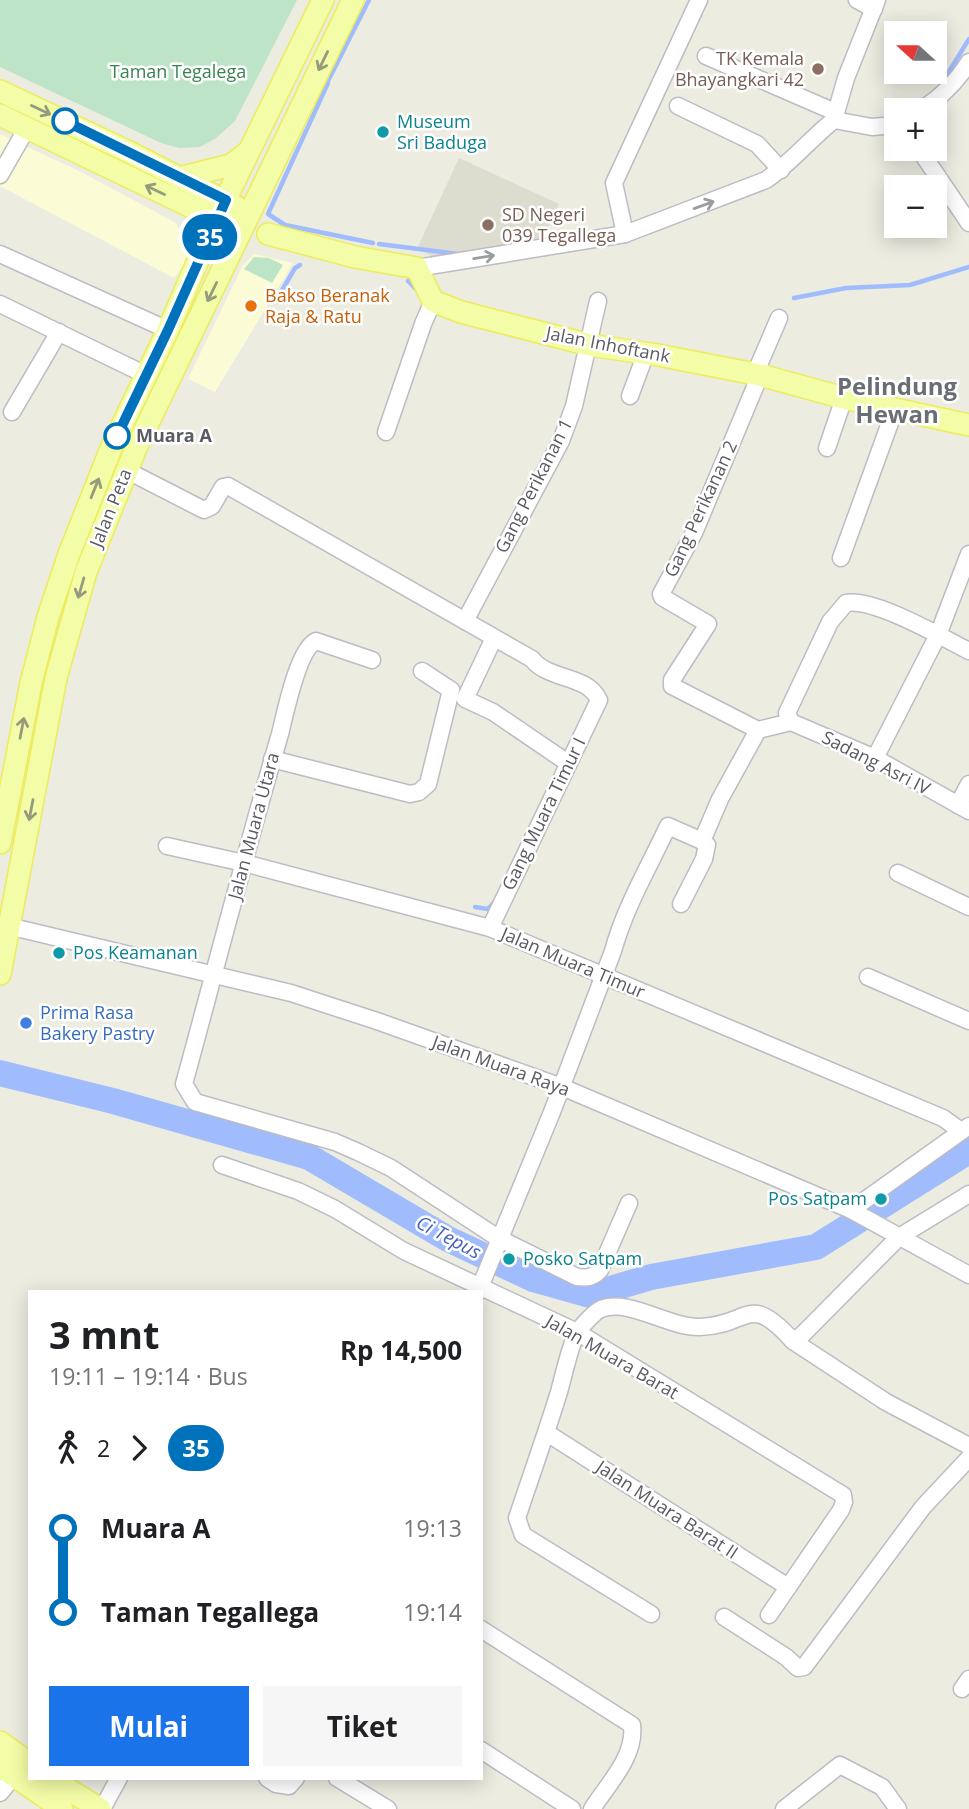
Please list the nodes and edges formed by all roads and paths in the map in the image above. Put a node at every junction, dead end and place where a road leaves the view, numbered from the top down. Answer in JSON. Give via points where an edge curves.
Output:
{"nodes":[{"id":1,"x":323,"y":0,"type":"edge"},
{"id":2,"x":353,"y":0,"type":"edge"},
{"id":3,"x":699,"y":0,"type":"edge"},
{"id":4,"x":857,"y":0,"type":"edge"},
{"id":5,"x":875,"y":4,"type":"edge"},
{"id":6,"x":706,"y":56,"type":"dead end"},
{"id":7,"x":969,"y":62,"type":"edge"},
{"id":8,"x":1,"y":93,"type":"edge"},
{"id":9,"x":938,"y":98,"type":"edge"},
{"id":10,"x":678,"y":106,"type":"dead end"},
{"id":11,"x":0,"y":115,"type":"edge"},
{"id":12,"x":834,"y":116,"type":"junction"},
{"id":13,"x":884,"y":126,"type":"edge"},
{"id":14,"x":27,"y":128,"type":"junction"},
{"id":15,"x":250,"y":151,"type":"junction"},
{"id":16,"x":927,"y":161,"type":"edge"},
{"id":17,"x":781,"y":170,"type":"junction"},
{"id":18,"x":0,"y":175,"type":"edge"},
{"id":19,"x":179,"y":178,"type":"junction"},
{"id":20,"x":221,"y":210,"type":"junction"},
{"id":21,"x":246,"y":223,"type":"junction"},
{"id":22,"x":969,"y":223,"type":"edge"},
{"id":23,"x":268,"y":234,"type":"joint"},
{"id":24,"x":625,"y":234,"type":"junction"},
{"id":25,"x":0,"y":254,"type":"edge"},
{"id":26,"x":416,"y":268,"type":"junction"},
{"id":27,"x":433,"y":301,"type":"junction"},
{"id":28,"x":598,"y":301,"type":"dead end"},
{"id":29,"x":0,"y":304,"type":"edge"},
{"id":30,"x":779,"y":318,"type":"dead end"},
{"id":31,"x":168,"y":330,"type":"junction"},
{"id":32,"x":59,"y":332,"type":"junction"},
{"id":33,"x":590,"y":345,"type":"junction"},
{"id":34,"x":646,"y":353,"type":"junction"},
{"id":35,"x":757,"y":374,"type":"junction"},
{"id":36,"x":146,"y":375,"type":"junction"},
{"id":37,"x":630,"y":396,"type":"dead end"},
{"id":38,"x":844,"y":398,"type":"junction"},
{"id":39,"x":895,"y":409,"type":"junction"},
{"id":40,"x":12,"y":412,"type":"dead end"},
{"id":41,"x":969,"y":425,"type":"edge"},
{"id":42,"x":386,"y":432,"type":"dead end"},
{"id":43,"x":827,"y":448,"type":"dead end"},
{"id":44,"x":126,"y":470,"type":"junction"},
{"id":45,"x":969,"y":554,"type":"edge"},
{"id":46,"x":841,"y":558,"type":"dead end"},
{"id":47,"x":465,"y":621,"type":"junction"},
{"id":48,"x":938,"y":635,"type":"junction"},
{"id":49,"x":494,"y":638,"type":"junction"},
{"id":50,"x":969,"y":651,"type":"edge"},
{"id":51,"x":372,"y":660,"type":"dead end"},
{"id":52,"x":422,"y":671,"type":"dead end"},
{"id":53,"x":788,"y":721,"type":"junction"},
{"id":54,"x":758,"y":730,"type":"junction"},
{"id":55,"x":875,"y":758,"type":"junction"},
{"id":56,"x":272,"y":760,"type":"junction"},
{"id":57,"x":568,"y":763,"type":"junction"},
{"id":58,"x":969,"y":785,"type":"edge"},
{"id":59,"x":4,"y":792,"type":"edge"},
{"id":60,"x":963,"y":808,"type":"edge"},
{"id":61,"x":702,"y":841,"type":"junction"},
{"id":62,"x":0,"y":843,"type":"edge"},
{"id":63,"x":167,"y":846,"type":"dead end"},
{"id":64,"x":244,"y":863,"type":"junction"},
{"id":65,"x":898,"y":873,"type":"dead end"},
{"id":66,"x":681,"y":904,"type":"dead end"},
{"id":67,"x":969,"y":907,"type":"edge"},
{"id":68,"x":9,"y":926,"type":"junction"},
{"id":69,"x":490,"y":928,"type":"junction"},
{"id":70,"x":0,"y":974,"type":"edge"},
{"id":71,"x":214,"y":974,"type":"junction"},
{"id":72,"x":603,"y":976,"type":"junction"},
{"id":73,"x":868,"y":977,"type":"dead end"},
{"id":74,"x":969,"y":1021,"type":"edge"},
{"id":75,"x":562,"y":1087,"type":"junction"},
{"id":76,"x":965,"y":1128,"type":"edge"},
{"id":77,"x":222,"y":1165,"type":"dead end"},
{"id":78,"x":969,"y":1194,"type":"edge"},
{"id":79,"x":629,"y":1203,"type":"dead end"},
{"id":80,"x":856,"y":1213,"type":"junction"},
{"id":81,"x":899,"y":1237,"type":"junction"},
{"id":82,"x":497,"y":1244,"type":"junction"},
{"id":83,"x":969,"y":1275,"type":"edge"},
{"id":84,"x":481,"y":1284,"type":"edge"},
{"id":85,"x":577,"y":1332,"type":"junction"},
{"id":86,"x":798,"y":1338,"type":"junction"},
{"id":87,"x":547,"y":1433,"type":"junction"},
{"id":88,"x":969,"y":1446,"type":"edge"},
{"id":89,"x":969,"y":1458,"type":"edge"},
{"id":90,"x":788,"y":1587,"type":"junction"},
{"id":91,"x":651,"y":1614,"type":"dead end"},
{"id":92,"x":769,"y":1615,"type":"dead end"},
{"id":93,"x":724,"y":1617,"type":"dead end"},
{"id":94,"x":483,"y":1630,"type":"edge"},
{"id":95,"x":0,"y":1742,"type":"edge"},
{"id":96,"x":483,"y":1751,"type":"edge"},
{"id":97,"x":15,"y":1769,"type":"edge"},
{"id":98,"x":31,"y":1780,"type":"edge"},
{"id":99,"x":51,"y":1780,"type":"edge"},
{"id":100,"x":118,"y":1780,"type":"edge"},
{"id":101,"x":270,"y":1780,"type":"edge"},
{"id":102,"x":294,"y":1780,"type":"edge"},
{"id":103,"x":340,"y":1780,"type":"edge"},
{"id":104,"x":0,"y":1793,"type":"edge"},
{"id":105,"x":63,"y":1802,"type":"edge"},
{"id":106,"x":101,"y":1809,"type":"edge"},
{"id":107,"x":388,"y":1809,"type":"edge"},
{"id":108,"x":572,"y":1809,"type":"edge"},
{"id":109,"x":592,"y":1809,"type":"edge"},
{"id":110,"x":784,"y":1809,"type":"edge"},
{"id":111,"x":898,"y":1809,"type":"edge"}],
"edges":[{"from":1,"to":15,"type":"main road","name":"Jalan Peta"},
{"from":2,"to":21,"type":"main road","name":"Jalan Peta","one_way":true},
{"from":3,"to":24,"type":"street","via":[[614,183]]},
{"from":4,"to":5,"type":"street"},
{"from":5,"to":12,"type":"street"},
{"from":6,"to":12,"type":"street"},
{"from":7,"to":9,"type":"street"},
{"from":8,"to":19,"type":"main road","one_way":true},
{"from":10,"to":17,"type":"street","via":[[757,144]]},
{"from":11,"to":14,"type":"main road"},
{"from":12,"to":13,"type":"street"},
{"from":12,"to":17,"type":"street"},
{"from":14,"to":18,"type":"street"},
{"from":20,"to":14,"type":"main road","one_way":true},
{"from":15,"to":19,"type":"main road","via":[[231,165]]},
{"from":15,"to":20,"type":"main road","name":"Jalan Peta"},
{"from":16,"to":22,"type":"street"},
{"from":24,"to":17,"type":"street","one_way":true,"via":[[748,189]]},
{"from":19,"to":20,"type":"main road"},
{"from":20,"to":21,"type":"main road"},
{"from":20,"to":31,"type":"main road","name":"Jalan Peta"},
{"from":21,"to":23,"type":"street"},
{"from":21,"to":44,"type":"main road","name":"Jalan Peta","one_way":true},
{"from":23,"to":26,"type":"main road"},
{"from":26,"to":24,"type":"street","one_way":true},
{"from":25,"to":31,"type":"street"},
{"from":26,"to":27,"type":"main road"},
{"from":27,"to":33,"type":"main road","name":"Jalan Inhoftank"},
{"from":27,"to":42,"type":"street"},
{"from":28,"to":33,"type":"street","name":"Gang Perikanan 1"},
{"from":29,"to":32,"type":"street"},
{"from":30,"to":35,"type":"street"},
{"from":31,"to":36,"type":"main road","name":"Jalan Peta"},
{"from":32,"to":36,"type":"street"},
{"from":32,"to":40,"type":"street"},
{"from":33,"to":34,"type":"main road","name":"Jalan Inhoftank"},
{"from":33,"to":47,"type":"street","name":"Gang Perikanan 1","via":[[561,441]]},
{"from":34,"to":35,"type":"main road","name":"Jalan Inhoftank"},
{"from":34,"to":37,"type":"street"},
{"from":35,"to":38,"type":"main road","name":"Jalan Inhoftank"},
{"from":35,"to":54,"type":"street","name":"Gang Perikanan 2","via":[[694,533],[661,594],[708,624],[672,680],[673,686]]},
{"from":59,"to":36,"type":"main road","name":"Jalan Peta","one_way":true,"via":[[48,617],[69,554]]},
{"from":38,"to":39,"type":"main road","name":"Jalan Inhoftank"},
{"from":38,"to":43,"type":"street"},
{"from":39,"to":41,"type":"main road","name":"Jalan Inhoftank"},
{"from":39,"to":46,"type":"street"},
{"from":44,"to":47,"type":"street","via":[[204,510],[228,486]]},
{"from":44,"to":68,"type":"main road","name":"Jalan Peta","one_way":true,"via":[[86,572],[56,678]]},
{"from":45,"to":48,"type":"street"},
{"from":47,"to":49,"type":"street"},
{"from":48,"to":50,"type":"street"},
{"from":48,"to":53,"type":"street","via":[[882,609],[856,601],[846,603],[830,622]]},
{"from":48,"to":55,"type":"street"},
{"from":49,"to":57,"type":"street","via":[[465,699],[493,712]]},
{"from":49,"to":57,"type":"street","name":"Gang Muara Timur I","via":[[543,670],[596,693],[599,700]]},
{"from":51,"to":56,"type":"street","name":"Jalan Muara Utara","via":[[316,641],[308,646]]},
{"from":52,"to":56,"type":"street","via":[[451,690],[428,784],[419,792],[410,794]]},
{"from":53,"to":54,"type":"street"},
{"from":53,"to":55,"type":"street","name":"Sadang Asri IV"},
{"from":54,"to":61,"type":"street"},
{"from":55,"to":60,"type":"street","name":"Sadang Asri IV"},
{"from":56,"to":64,"type":"street","name":"Jalan Muara Utara"},
{"from":57,"to":69,"type":"street","name":"Gang Muara Timur I"},
{"from":58,"to":60,"type":"street"},
{"from":59,"to":62,"type":"main road","name":"Jalan Peta"},
{"from":61,"to":66,"type":"street","via":[[707,845],[704,859]]},
{"from":61,"to":72,"type":"street","via":[[668,826],[620,926]]},
{"from":63,"to":64,"type":"street","name":"Jalan Muara Timur"},
{"from":64,"to":69,"type":"street","name":"Jalan Muara Timur"},
{"from":64,"to":71,"type":"street","name":"Jalan Muara Utara"},
{"from":65,"to":67,"type":"street"},
{"from":68,"to":70,"type":"main road","name":"Jalan Peta"},
{"from":68,"to":71,"type":"street","name":"Jalan Muara Raya"},
{"from":69,"to":72,"type":"street","name":"Jalan Muara Timur"},
{"from":71,"to":75,"type":"street","name":"Jalan Muara Raya","via":[[291,993]]},
{"from":71,"to":82,"type":"street","name":"Jalan Muara Utara","via":[[184,1084],[195,1102],[346,1147],[391,1168]]},
{"from":72,"to":75,"type":"street"},
{"from":72,"to":76,"type":"street","name":"Jalan Muara Timur"},
{"from":73,"to":74,"type":"street"},
{"from":75,"to":80,"type":"street","name":"Jalan Muara Raya"},
{"from":75,"to":82,"type":"street"},
{"from":76,"to":80,"type":"street"},
{"from":77,"to":84,"type":"street","name":"Jalan Muara Barat","via":[[310,1197],[404,1251]]},
{"from":78,"to":81,"type":"street"},
{"from":79,"to":82,"type":"street","via":[[600,1270],[588,1278],[576,1278]]},
{"from":80,"to":81,"type":"street","name":"Jalan Muara Raya"},
{"from":81,"to":83,"type":"street","name":"Jalan Muara Raya"},
{"from":81,"to":86,"type":"street"},
{"from":82,"to":84,"type":"street"},
{"from":84,"to":85,"type":"street","name":"Jalan Muara Barat"},
{"from":85,"to":86,"type":"street","via":[[601,1310],[622,1307],[699,1327],[764,1314]]},
{"from":85,"to":87,"type":"street"},
{"from":85,"to":90,"type":"street","name":"Jalan Muara Barat","via":[[843,1494],[841,1510]]},
{"from":86,"to":88,"type":"street","via":[[886,1402]]},
{"from":87,"to":90,"type":"street","name":"Jalan Muara Barat II"},
{"from":87,"to":91,"type":"street","via":[[517,1518],[523,1535]]},
{"from":89,"to":93,"type":"street","via":[[923,1507],[804,1667]]},
{"from":90,"to":92,"type":"street"},
{"from":94,"to":109,"type":"street","via":[[632,1725],[630,1751]]},
{"from":95,"to":97,"type":"main road"},
{"from":96,"to":108,"type":"street"},
{"from":97,"to":104,"type":"street"},
{"from":98,"to":105,"type":"main road"},
{"from":99,"to":105,"type":"main road"},
{"from":100,"to":106,"type":"street"},
{"from":101,"to":102,"type":"street","via":[[289,1786]]},
{"from":103,"to":107,"type":"street"},
{"from":105,"to":106,"type":"main road"},
{"from":110,"to":111,"type":"street","via":[[840,1765],[882,1787]]}]}
